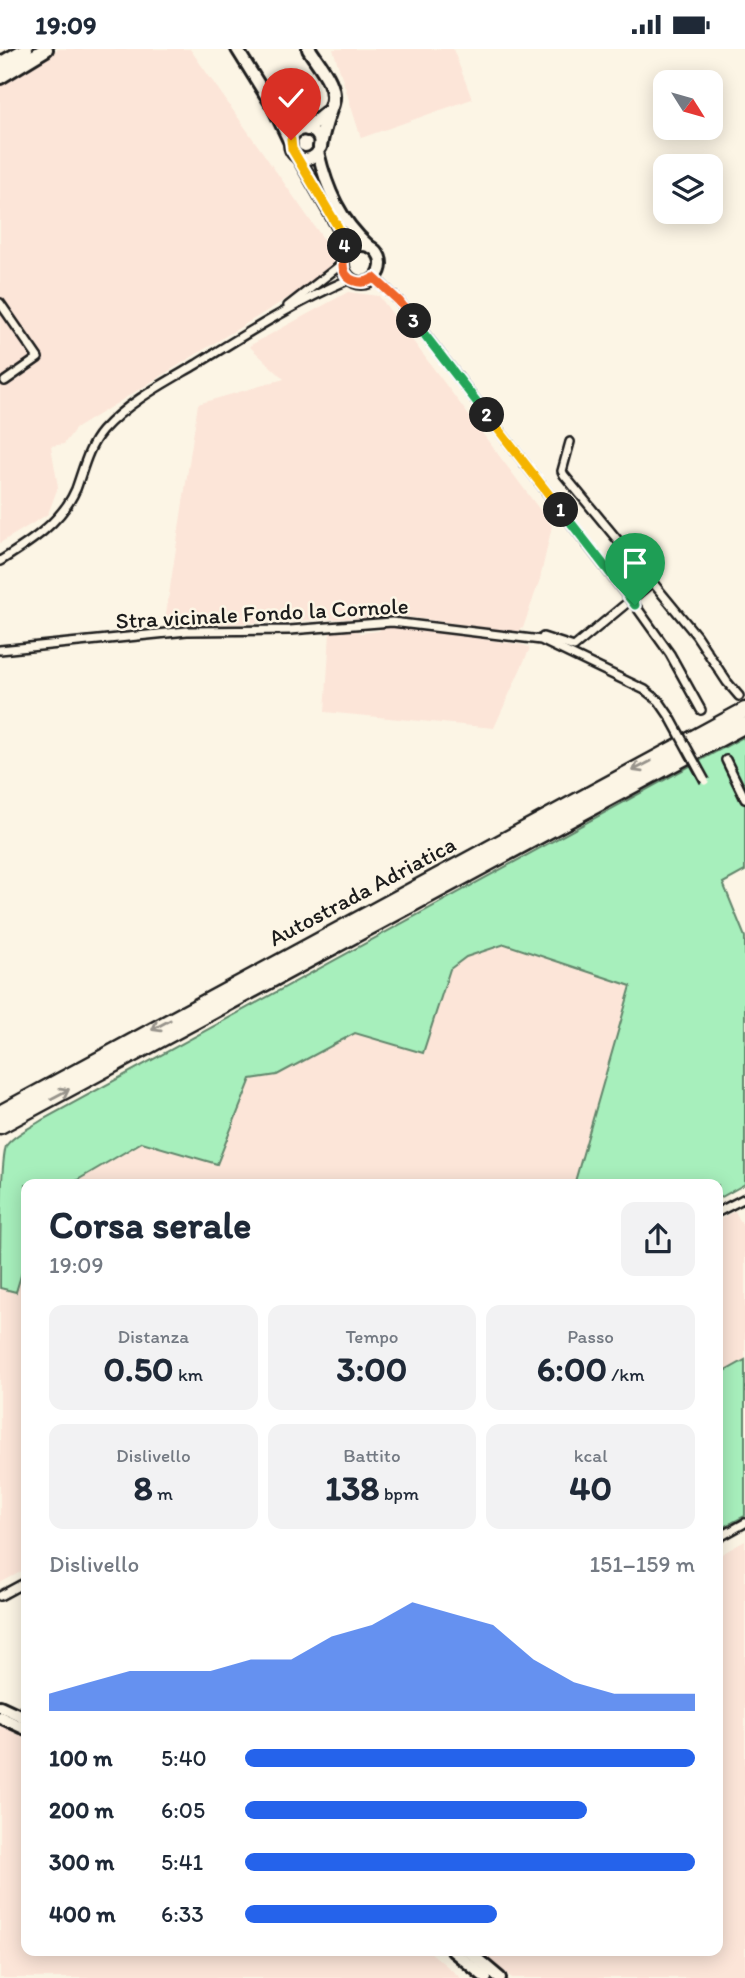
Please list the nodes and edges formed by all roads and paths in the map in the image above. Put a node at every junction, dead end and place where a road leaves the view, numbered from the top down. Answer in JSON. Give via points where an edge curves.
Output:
{"nodes":[{"id":1,"x":26,"y":49,"type":"edge"},
{"id":2,"x":46,"y":49,"type":"edge"},
{"id":3,"x":237,"y":49,"type":"edge"},
{"id":4,"x":309,"y":49,"type":"edge"},
{"id":5,"x":0,"y":64,"type":"edge"},
{"id":6,"x":0,"y":76,"type":"edge"},
{"id":7,"x":273,"y":107,"type":"junction"},
{"id":8,"x":329,"y":111,"type":"junction"},
{"id":9,"x":302,"y":131,"type":"junction"},
{"id":10,"x":291,"y":145,"type":"junction"},
{"id":11,"x":319,"y":150,"type":"junction"},
{"id":12,"x":298,"y":157,"type":"junction"},
{"id":13,"x":369,"y":246,"type":"junction"},
{"id":14,"x":345,"y":258,"type":"junction"},
{"id":15,"x":374,"y":278,"type":"junction"},
{"id":16,"x":350,"y":279,"type":"junction"},
{"id":17,"x":0,"y":303,"type":"edge"},
{"id":18,"x":283,"y":311,"type":"junction"},
{"id":19,"x":5,"y":381,"type":"dead end"},
{"id":20,"x":569,"y":442,"type":"dead end"},
{"id":21,"x":0,"y":561,"type":"edge"},
{"id":22,"x":651,"y":583,"type":"junction"},
{"id":23,"x":541,"y":641,"type":"junction"},
{"id":24,"x":0,"y":650,"type":"edge"},
{"id":25,"x":739,"y":696,"type":"dead end"},
{"id":26,"x":701,"y":710,"type":"dead end"},
{"id":27,"x":745,"y":711,"type":"edge"},
{"id":28,"x":745,"y":725,"type":"edge"},
{"id":29,"x":726,"y":760,"type":"dead end"},
{"id":30,"x":705,"y":781,"type":"dead end"},
{"id":31,"x":745,"y":799,"type":"edge"},
{"id":32,"x":0,"y":1113,"type":"edge"},
{"id":33,"x":0,"y":1126,"type":"edge"},
{"id":34,"x":745,"y":1198,"type":"edge"},
{"id":35,"x":723,"y":1209,"type":"edge"},
{"id":36,"x":745,"y":1523,"type":"edge"},
{"id":37,"x":723,"y":1535,"type":"edge"},
{"id":38,"x":21,"y":1585,"type":"edge"},
{"id":39,"x":0,"y":1596,"type":"edge"},
{"id":40,"x":0,"y":1706,"type":"edge"},
{"id":41,"x":21,"y":1716,"type":"edge"},
{"id":42,"x":0,"y":1717,"type":"edge"},
{"id":43,"x":21,"y":1727,"type":"edge"},
{"id":44,"x":459,"y":1956,"type":"edge"},
{"id":45,"x":474,"y":1956,"type":"edge"},
{"id":46,"x":486,"y":1978,"type":"edge"},
{"id":47,"x":500,"y":1978,"type":"edge"}],
"edges":[{"from":1,"to":5,"type":"main road"},
{"from":2,"to":6,"type":"main road"},
{"from":3,"to":7,"type":"main road"},
{"from":4,"to":8,"type":"main road","via":[[331,84]]},
{"from":7,"to":9,"type":"main road"},
{"from":7,"to":10,"type":"main road"},
{"from":8,"to":9,"type":"main road"},
{"from":8,"to":11,"type":"main road"},
{"from":9,"to":10,"type":"main road"},
{"from":9,"to":11,"type":"main road","via":[[316,133]]},
{"from":10,"to":12,"type":"main road"},
{"from":11,"to":12,"type":"main road","via":[[308,159]]},
{"from":11,"to":13,"type":"main road","via":[[331,194],[353,232]]},
{"from":12,"to":14,"type":"main road","via":[[338,227]]},
{"from":13,"to":14,"type":"main road","via":[[357,245]]},
{"from":13,"to":15,"type":"main road","via":[[381,261]]},
{"from":14,"to":16,"type":"main road"},
{"from":14,"to":18,"type":"street"},
{"from":15,"to":16,"type":"main road","via":[[363,283]]},
{"from":15,"to":26,"type":"street","bridge":true,"via":[[399,301],[635,605],[670,654]]},
{"from":16,"to":18,"type":"street"},
{"from":17,"to":19,"type":"street","via":[[38,358]]},
{"from":18,"to":21,"type":"street","via":[[123,409],[99,434],[74,492],[52,524]]},
{"from":20,"to":22,"type":"street","via":[[564,475]]},
{"from":22,"to":23,"type":"street","via":[[574,647],[544,637]]},
{"from":22,"to":25,"type":"street","via":[[696,635]]},
{"from":23,"to":24,"type":"street","name":"Stra vicinale Fondo la Cornole","via":[[392,622],[290,630],[187,631]]},
{"from":23,"to":30,"type":"street","name":"Stra vicinale Fondo la Cornole","bridge":true,"via":[[659,701]]},
{"from":27,"to":32,"type":"highway","name":"Autostrada Adriatica","one_way":true},
{"from":33,"to":28,"type":"highway","name":"Autostrada Adriatica","one_way":true},
{"from":29,"to":31,"type":"street"},
{"from":34,"to":35,"type":"street"},
{"from":36,"to":37,"type":"street"},
{"from":38,"to":39,"type":"street"},
{"from":40,"to":41,"type":"main road"},
{"from":42,"to":43,"type":"main road"},
{"from":44,"to":46,"type":"main road"},
{"from":45,"to":47,"type":"main road"}]}
